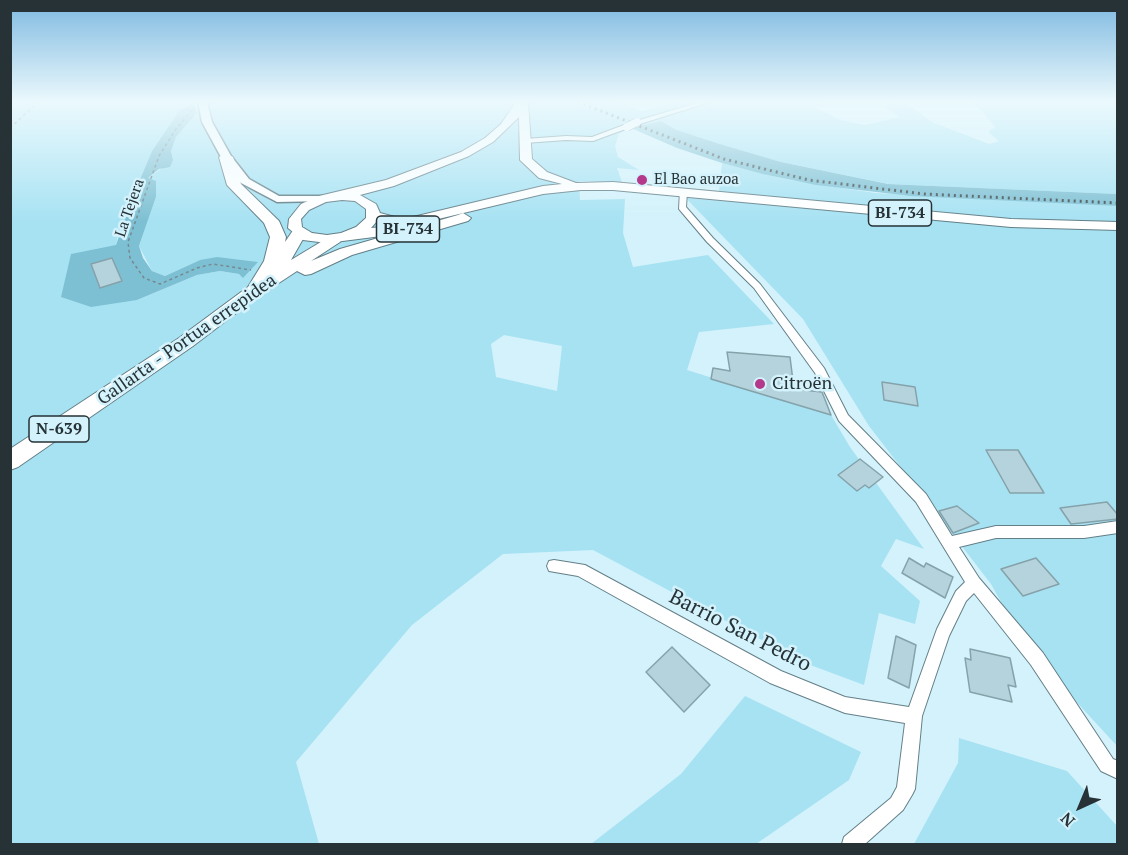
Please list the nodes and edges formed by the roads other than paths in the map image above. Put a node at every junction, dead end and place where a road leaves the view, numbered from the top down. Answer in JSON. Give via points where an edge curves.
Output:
{"nodes":[{"id":1,"x":525,"y":141,"type":"edge"},
{"id":2,"x":217,"y":142,"type":"edge"},
{"id":3,"x":486,"y":142,"type":"edge"},
{"id":4,"x":225,"y":157,"type":"junction"},
{"id":5,"x":390,"y":183,"type":"junction"},
{"id":6,"x":580,"y":186,"type":"junction"},
{"id":7,"x":658,"y":190,"type":"junction"},
{"id":8,"x":683,"y":192,"type":"junction"},
{"id":9,"x":342,"y":196,"type":"junction"},
{"id":10,"x":277,"y":199,"type":"junction"},
{"id":11,"x":322,"y":199,"type":"junction"},
{"id":12,"x":372,"y":209,"type":"junction"},
{"id":13,"x":463,"y":218,"type":"junction"},
{"id":14,"x":297,"y":225,"type":"junction"},
{"id":15,"x":1118,"y":226,"type":"edge"},
{"id":16,"x":353,"y":234,"type":"junction"},
{"id":17,"x":334,"y":239,"type":"junction"},
{"id":18,"x":257,"y":283,"type":"junction"},
{"id":19,"x":186,"y":342,"type":"junction"},
{"id":20,"x":10,"y":461,"type":"edge"},
{"id":21,"x":1118,"y":527,"type":"edge"},
{"id":22,"x":950,"y":543,"type":"junction"},
{"id":23,"x":554,"y":566,"type":"dead end"},
{"id":24,"x":974,"y":583,"type":"junction"},
{"id":25,"x":914,"y":716,"type":"junction"},
{"id":26,"x":1118,"y":770,"type":"edge"},
{"id":27,"x":851,"y":844,"type":"edge"}],
"edges":[{"from":1,"to":6,"type":"main road","via":[[526,160],[532,167],[543,175]]},
{"from":2,"to":4,"type":"street"},
{"from":3,"to":5,"type":"main road"},
{"from":4,"to":10,"type":"street","via":[[245,181]]},
{"from":4,"to":18,"type":"highway","via":[[234,185],[275,228],[277,247]]},
{"from":5,"to":9,"type":"main road"},
{"from":5,"to":12,"type":"main road"},
{"from":6,"to":7,"type":"main road","number":"BI-734"},
{"from":6,"to":12,"type":"main road","number":"BI-734","via":[[504,198],[414,221],[394,221]]},
{"from":7,"to":8,"type":"main road","number":"BI-734"},
{"from":7,"to":13,"type":"main road","number":"BI-734","via":[[568,194]]},
{"from":8,"to":15,"type":"main road","number":"BI-734","via":[[1011,223]]},
{"from":8,"to":22,"type":"street","via":[[682,207],[757,286],[820,371],[843,418],[921,498]]},
{"from":9,"to":11,"type":"main road"},
{"from":9,"to":12,"type":"main road","via":[[358,198]]},
{"from":10,"to":11,"type":"street"},
{"from":10,"to":14,"type":"street"},
{"from":11,"to":14,"type":"main road","via":[[304,207]]},
{"from":12,"to":16,"type":"main road","via":[[368,225]]},
{"from":13,"to":16,"type":"main road","number":"BI-734"},
{"from":13,"to":19,"type":"highway","via":[[321,262]]},
{"from":14,"to":17,"type":"main road","via":[[314,238]]},
{"from":14,"to":18,"type":"highway","name":"Gallarta - Portua errepidea","number":"N-639","via":[[285,256]]},
{"from":16,"to":17,"type":"main road"},
{"from":17,"to":18,"type":"highway","name":"Gallarta - Portua errepidea","number":"N-639"},
{"from":18,"to":19,"type":"highway","name":"Gallarta - Portua errepidea","number":"N-639"},
{"from":19,"to":20,"type":"highway","name":"Gallarta - Portua errepidea","number":"N-639"},
{"from":21,"to":22,"type":"street","via":[[1084,532],[996,532]]},
{"from":22,"to":24,"type":"street"},
{"from":23,"to":25,"type":"street","name":"Barrio San Pedro","via":[[580,570],[776,677],[845,705]]},
{"from":24,"to":25,"type":"street","via":[[961,596],[942,634]]},
{"from":24,"to":26,"type":"street","via":[[1037,659],[1107,765]]},
{"from":25,"to":27,"type":"street","via":[[906,789],[897,804]]}]}
